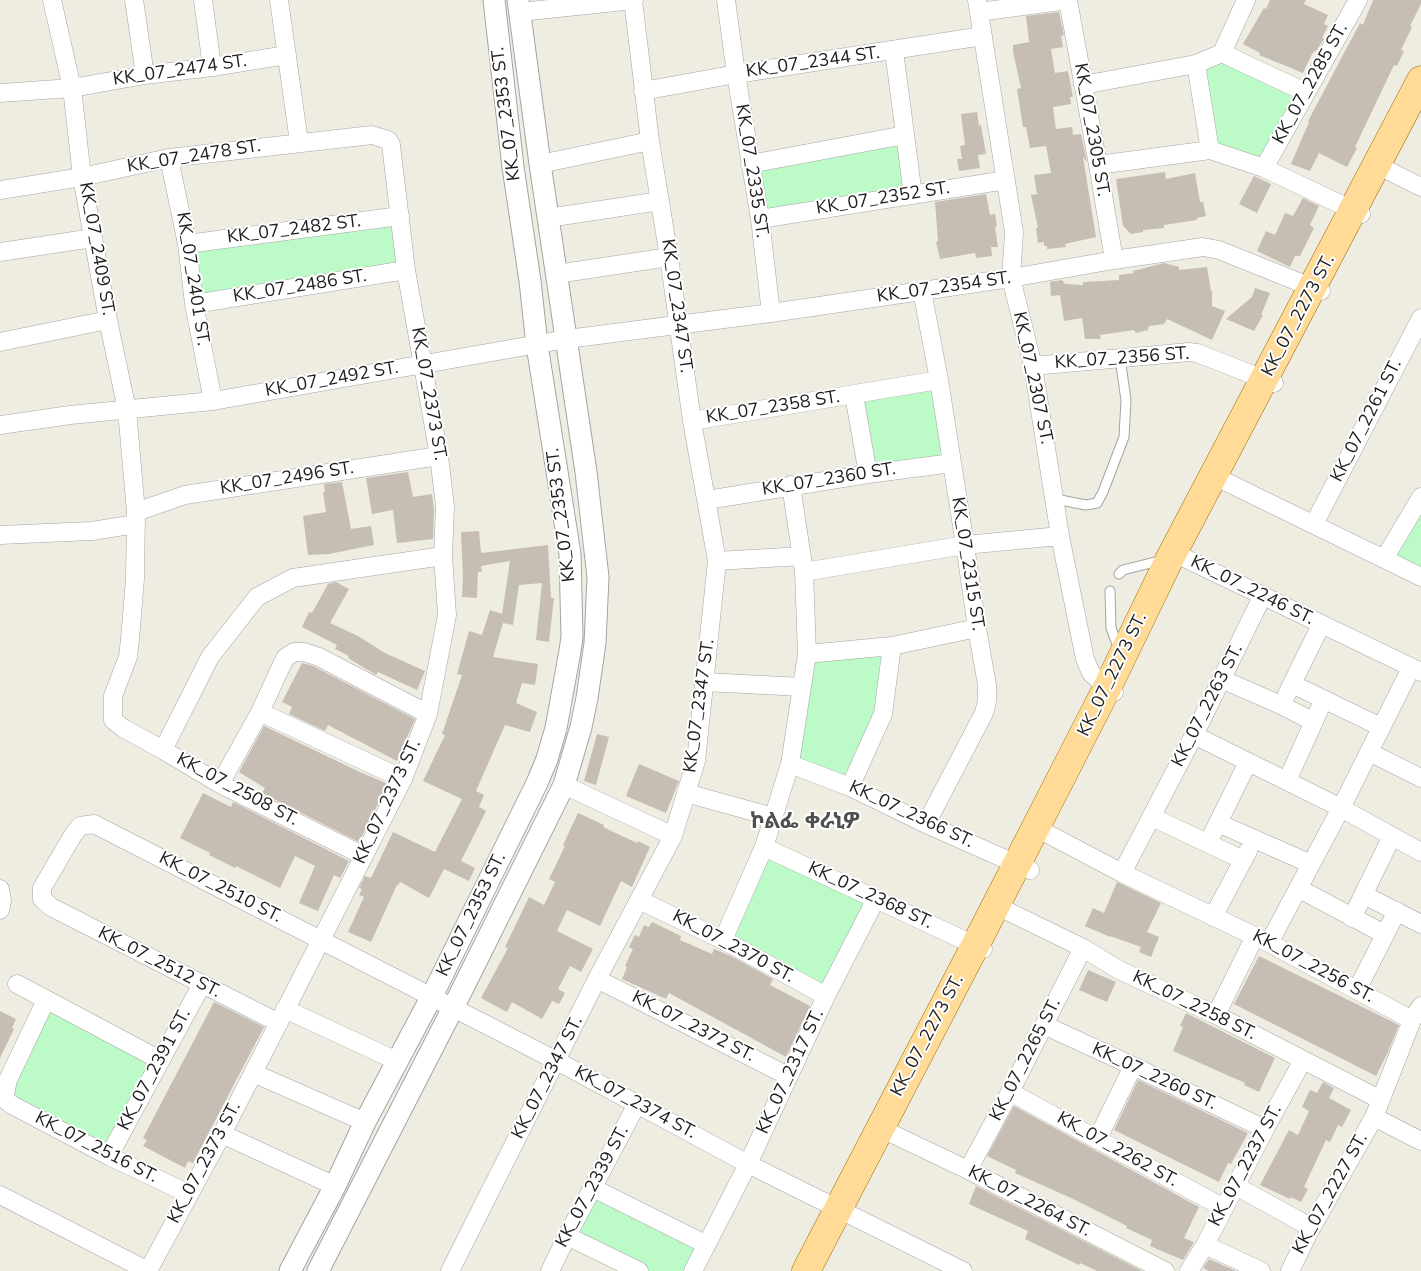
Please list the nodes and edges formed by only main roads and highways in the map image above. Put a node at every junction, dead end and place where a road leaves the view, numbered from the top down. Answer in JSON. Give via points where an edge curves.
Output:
{"nodes":[{"id":1,"x":1421,"y":80,"type":"edge"},
{"id":2,"x":1421,"y":104,"type":"edge"},
{"id":3,"x":1382,"y":168,"type":"junction"},
{"id":4,"x":1176,"y":556,"type":"junction"},
{"id":5,"x":1112,"y":691,"type":"junction"},
{"id":6,"x":844,"y":1211,"type":"junction"},
{"id":7,"x":806,"y":1271,"type":"edge"},
{"id":8,"x":820,"y":1271,"type":"edge"}],
"edges":[{"from":1,"to":3,"type":"main road","name":"KK_07_2273 ST."},
{"from":2,"to":3,"type":"main road","name":"KK_07_2273 ST."},
{"from":3,"to":4,"type":"main road","name":"KK_07_2273 ST."},
{"from":4,"to":5,"type":"main road","name":"KK_07_2273 ST."},
{"from":4,"to":5,"type":"main road","name":"KK_07_2273 ST.","via":[[1122,657]]},
{"from":5,"to":6,"type":"main road","name":"KK_07_2273 ST."},
{"from":6,"to":7,"type":"main road","name":"KK_07_2273 ST."},
{"from":6,"to":8,"type":"main road","name":"KK_07_2273 ST."}]}
